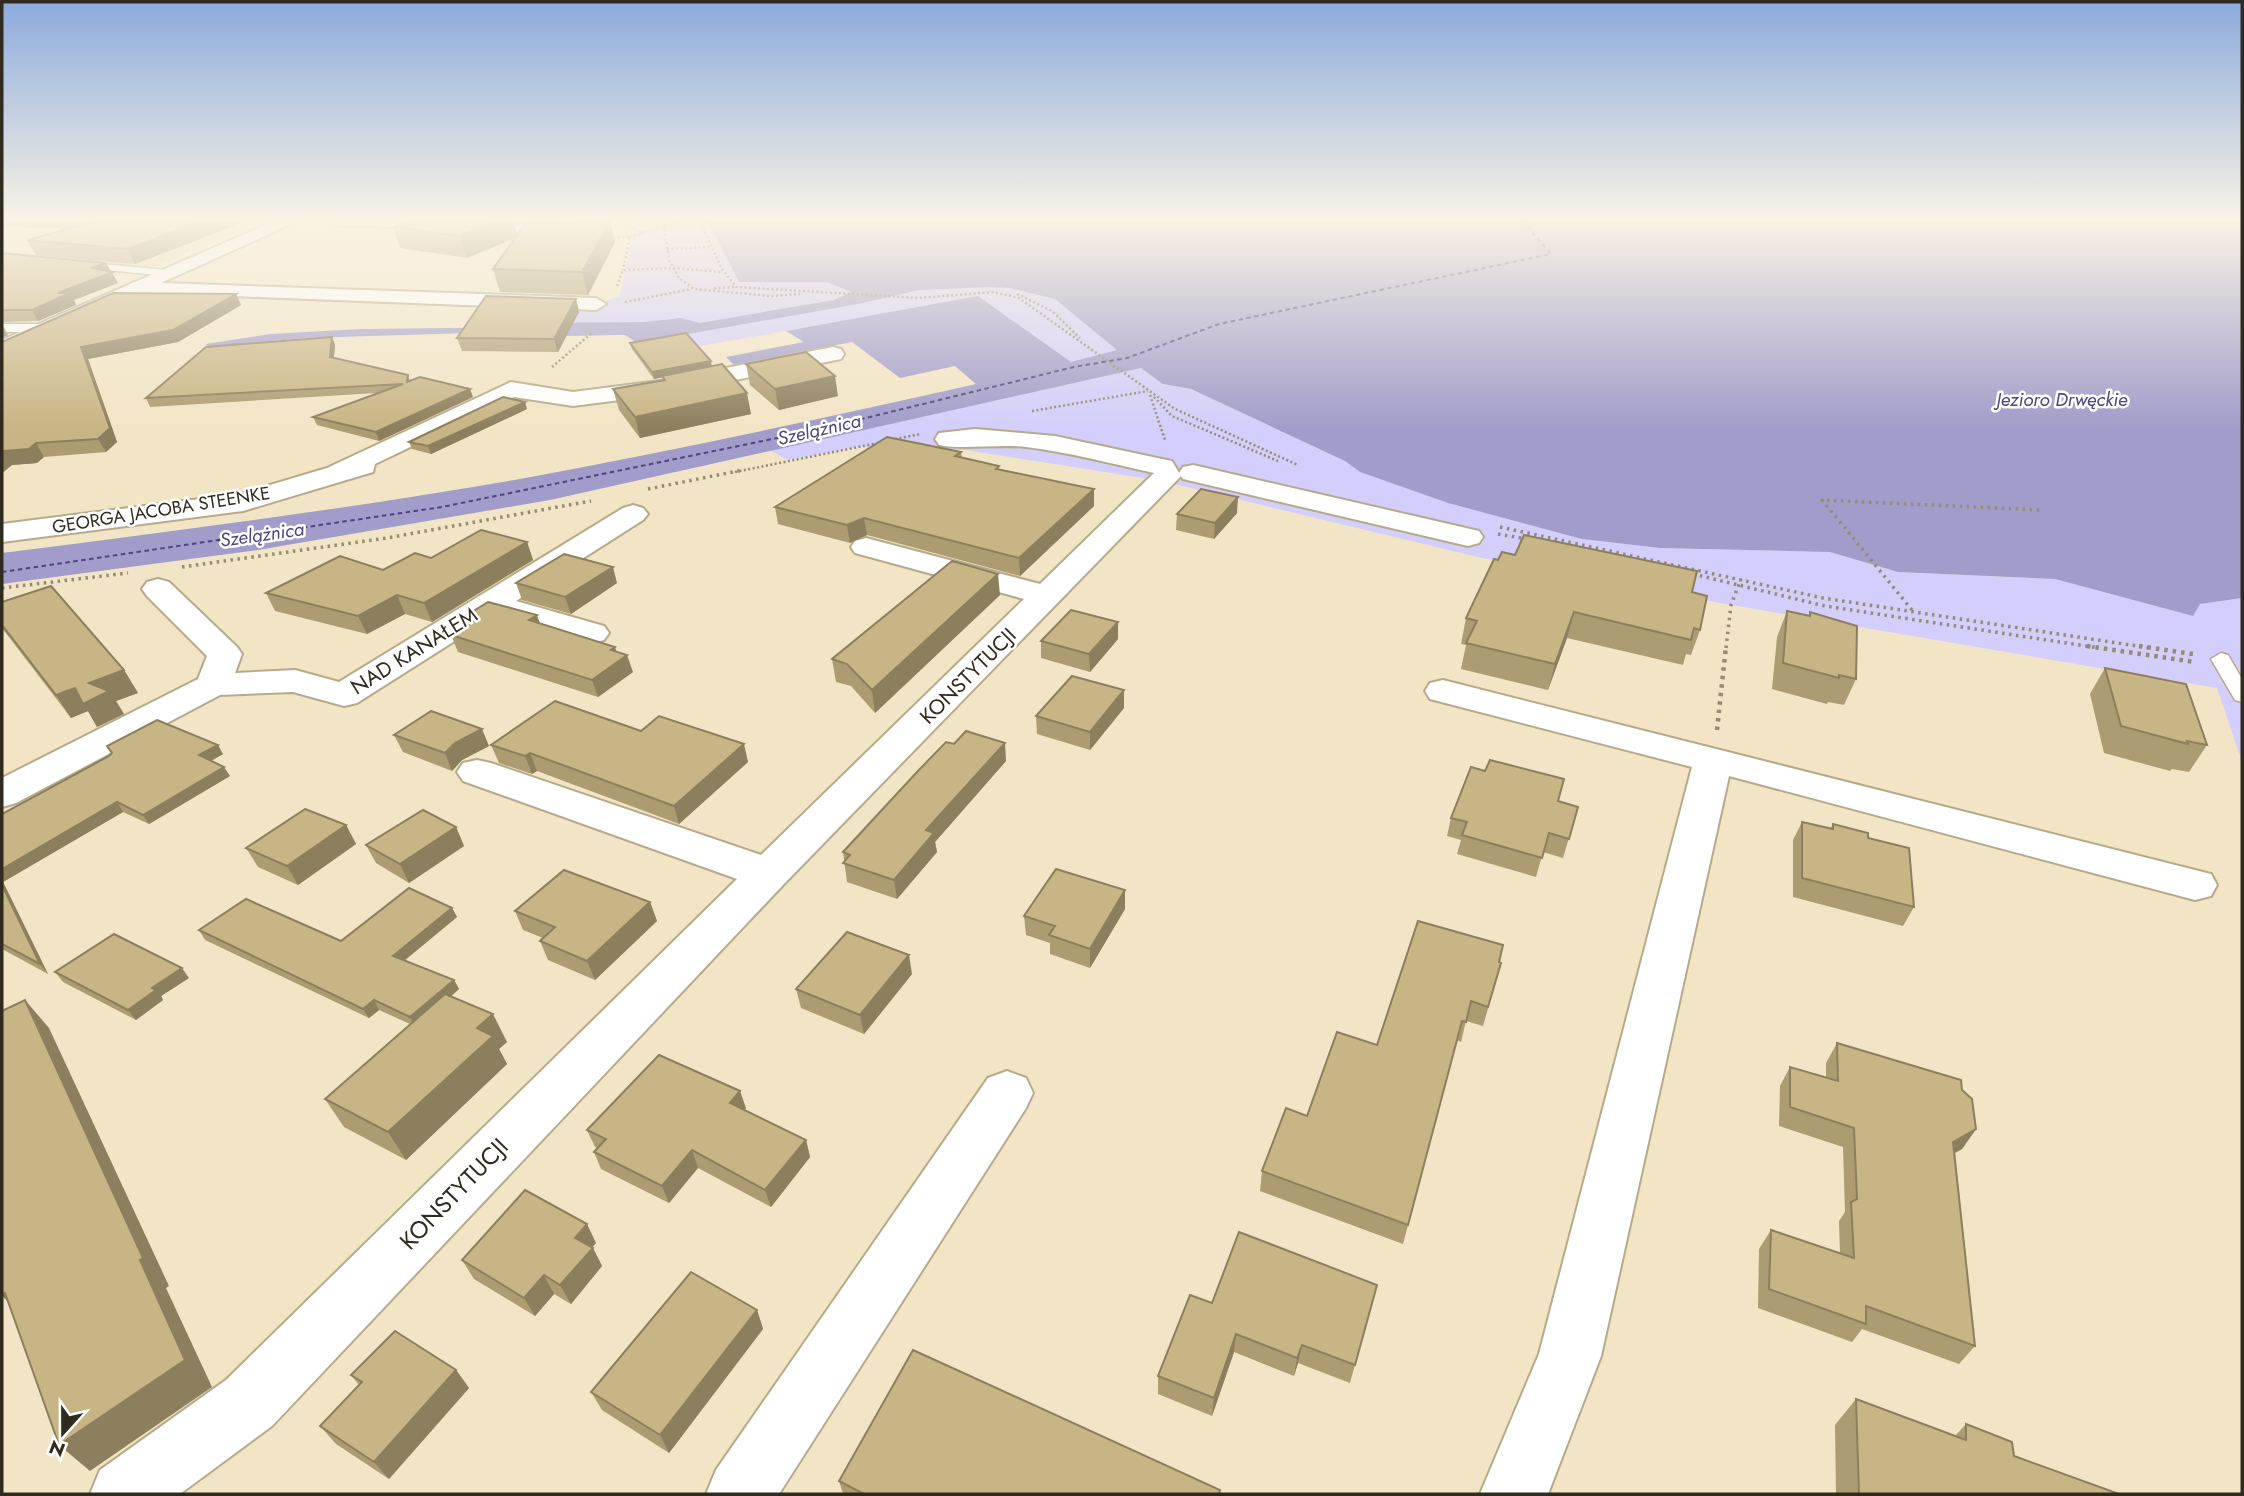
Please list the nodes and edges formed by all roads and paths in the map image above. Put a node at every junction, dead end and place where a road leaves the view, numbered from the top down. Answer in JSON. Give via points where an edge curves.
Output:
{"nodes":[{"id":1,"x":130,"y":290,"type":"edge"},
{"id":2,"x":190,"y":290,"type":"edge"},
{"id":3,"x":691,"y":290,"type":"edge"},
{"id":4,"x":703,"y":290,"type":"edge"},
{"id":5,"x":768,"y":290,"type":"edge"},
{"id":6,"x":807,"y":292,"type":"junction"},
{"id":7,"x":597,"y":303,"type":"joint"},
{"id":8,"x":2,"y":328,"type":"edge"},
{"id":9,"x":44,"y":328,"type":"junction"},
{"id":10,"x":2,"y":348,"type":"edge"},
{"id":11,"x":833,"y":354,"type":"dead end"},
{"id":12,"x":1149,"y":391,"type":"junction"},
{"id":13,"x":1021,"y":414,"type":"dead end"},
{"id":14,"x":940,"y":435,"type":"joint"},
{"id":15,"x":1172,"y":463,"type":"junction"},
{"id":16,"x":400,"y":464,"type":"dead end"},
{"id":17,"x":1300,"y":466,"type":"dead end"},
{"id":18,"x":338,"y":472,"type":"junction"},
{"id":19,"x":1305,"y":474,"type":"dead end"},
{"id":20,"x":593,"y":500,"type":"dead end"},
{"id":21,"x":640,"y":501,"type":"joint"},
{"id":22,"x":2040,"y":510,"type":"dead end"},
{"id":23,"x":1484,"y":532,"type":"junction"},
{"id":24,"x":2,"y":533,"type":"edge"},
{"id":25,"x":866,"y":547,"type":"dead end"},
{"id":26,"x":151,"y":577,"type":"junction"},
{"id":27,"x":1741,"y":579,"type":"junction"},
{"id":28,"x":1739,"y":586,"type":"junction"},
{"id":29,"x":2,"y":589,"type":"edge"},
{"id":30,"x":1049,"y":596,"type":"junction"},
{"id":31,"x":489,"y":604,"type":"junction"},
{"id":32,"x":1912,"y":610,"type":"junction"},
{"id":33,"x":592,"y":633,"type":"dead end"},
{"id":34,"x":2224,"y":663,"type":"junction"},
{"id":35,"x":213,"y":685,"type":"junction"},
{"id":36,"x":1443,"y":691,"type":"dead end"},
{"id":37,"x":2242,"y":696,"type":"edge"},
{"id":38,"x":1713,"y":760,"type":"junction"},
{"id":39,"x":477,"y":772,"type":"dead end"},
{"id":40,"x":2,"y":794,"type":"edge"},
{"id":41,"x":768,"y":874,"type":"junction"},
{"id":42,"x":2195,"y":885,"type":"dead end"},
{"id":43,"x":1007,"y":1093,"type":"dead end"},
{"id":44,"x":124,"y":1494,"type":"edge"},
{"id":45,"x":740,"y":1494,"type":"edge"},
{"id":46,"x":1514,"y":1494,"type":"edge"}],
"edges":[{"from":1,"to":9,"type":"street"},
{"from":2,"to":7,"type":"street"},
{"from":3,"to":7,"type":"path","via":[[658,298]]},
{"from":4,"to":6,"type":"path","via":[[771,296]]},
{"from":5,"to":6,"type":"path"},
{"from":6,"to":12,"type":"path","via":[[910,298],[1003,293],[1019,298],[1081,339]]},
{"from":8,"to":9,"type":"lane"},
{"from":9,"to":10,"type":"street"},
{"from":11,"to":18,"type":"street","via":[[659,388],[573,399],[511,389]]},
{"from":12,"to":13,"type":"path"},
{"from":12,"to":15,"type":"path"},
{"from":12,"to":17,"type":"path","via":[[1175,409]]},
{"from":12,"to":19,"type":"path","via":[[1172,416]]},
{"from":14,"to":15,"type":"street","via":[[984,434]]},
{"from":14,"to":21,"type":"path"},
{"from":15,"to":23,"type":"street"},
{"from":15,"to":30,"type":"street","name":"KONSTYTUCJI"},
{"from":16,"to":18,"type":"street","name":"GEORGA JACOBA STEENKE"},
{"from":18,"to":24,"type":"street","name":"GEORGA JACOBA STEENKE","via":[[243,502]]},
{"from":20,"to":26,"type":"path","via":[[511,518]]},
{"from":21,"to":31,"type":"street","name":"NAD KANAŁEM"},
{"from":22,"to":32,"type":"path","via":[[1822,500]]},
{"from":23,"to":27,"type":"path"},
{"from":23,"to":28,"type":"path","via":[[1615,555]]},
{"from":25,"to":30,"type":"street"},
{"from":26,"to":29,"type":"path"},
{"from":26,"to":35,"type":"street","via":[[225,654]]},
{"from":27,"to":28,"type":"path"},
{"from":27,"to":32,"type":"path","via":[[1823,598]]},
{"from":28,"to":34,"type":"path","via":[[1861,612]]},
{"from":28,"to":38,"type":"path","via":[[1731,605]]},
{"from":30,"to":41,"type":"street","name":"KONSTYTUCJI"},
{"from":31,"to":33,"type":"street","name":"NAD KANAŁEM"},
{"from":31,"to":35,"type":"street","name":"NAD KANAŁEM","via":[[344,695],[295,681]]},
{"from":32,"to":34,"type":"path"},
{"from":34,"to":37,"type":"lane"},
{"from":35,"to":40,"type":"street","name":"NAD KANAŁEM"},
{"from":36,"to":38,"type":"street"},
{"from":38,"to":42,"type":"street"},
{"from":38,"to":46,"type":"street","via":[[1570,1356]]},
{"from":39,"to":41,"type":"street"},
{"from":41,"to":44,"type":"street","name":"KONSTYTUCJI","via":[[248,1403]]},
{"from":43,"to":45,"type":"street"}]}
